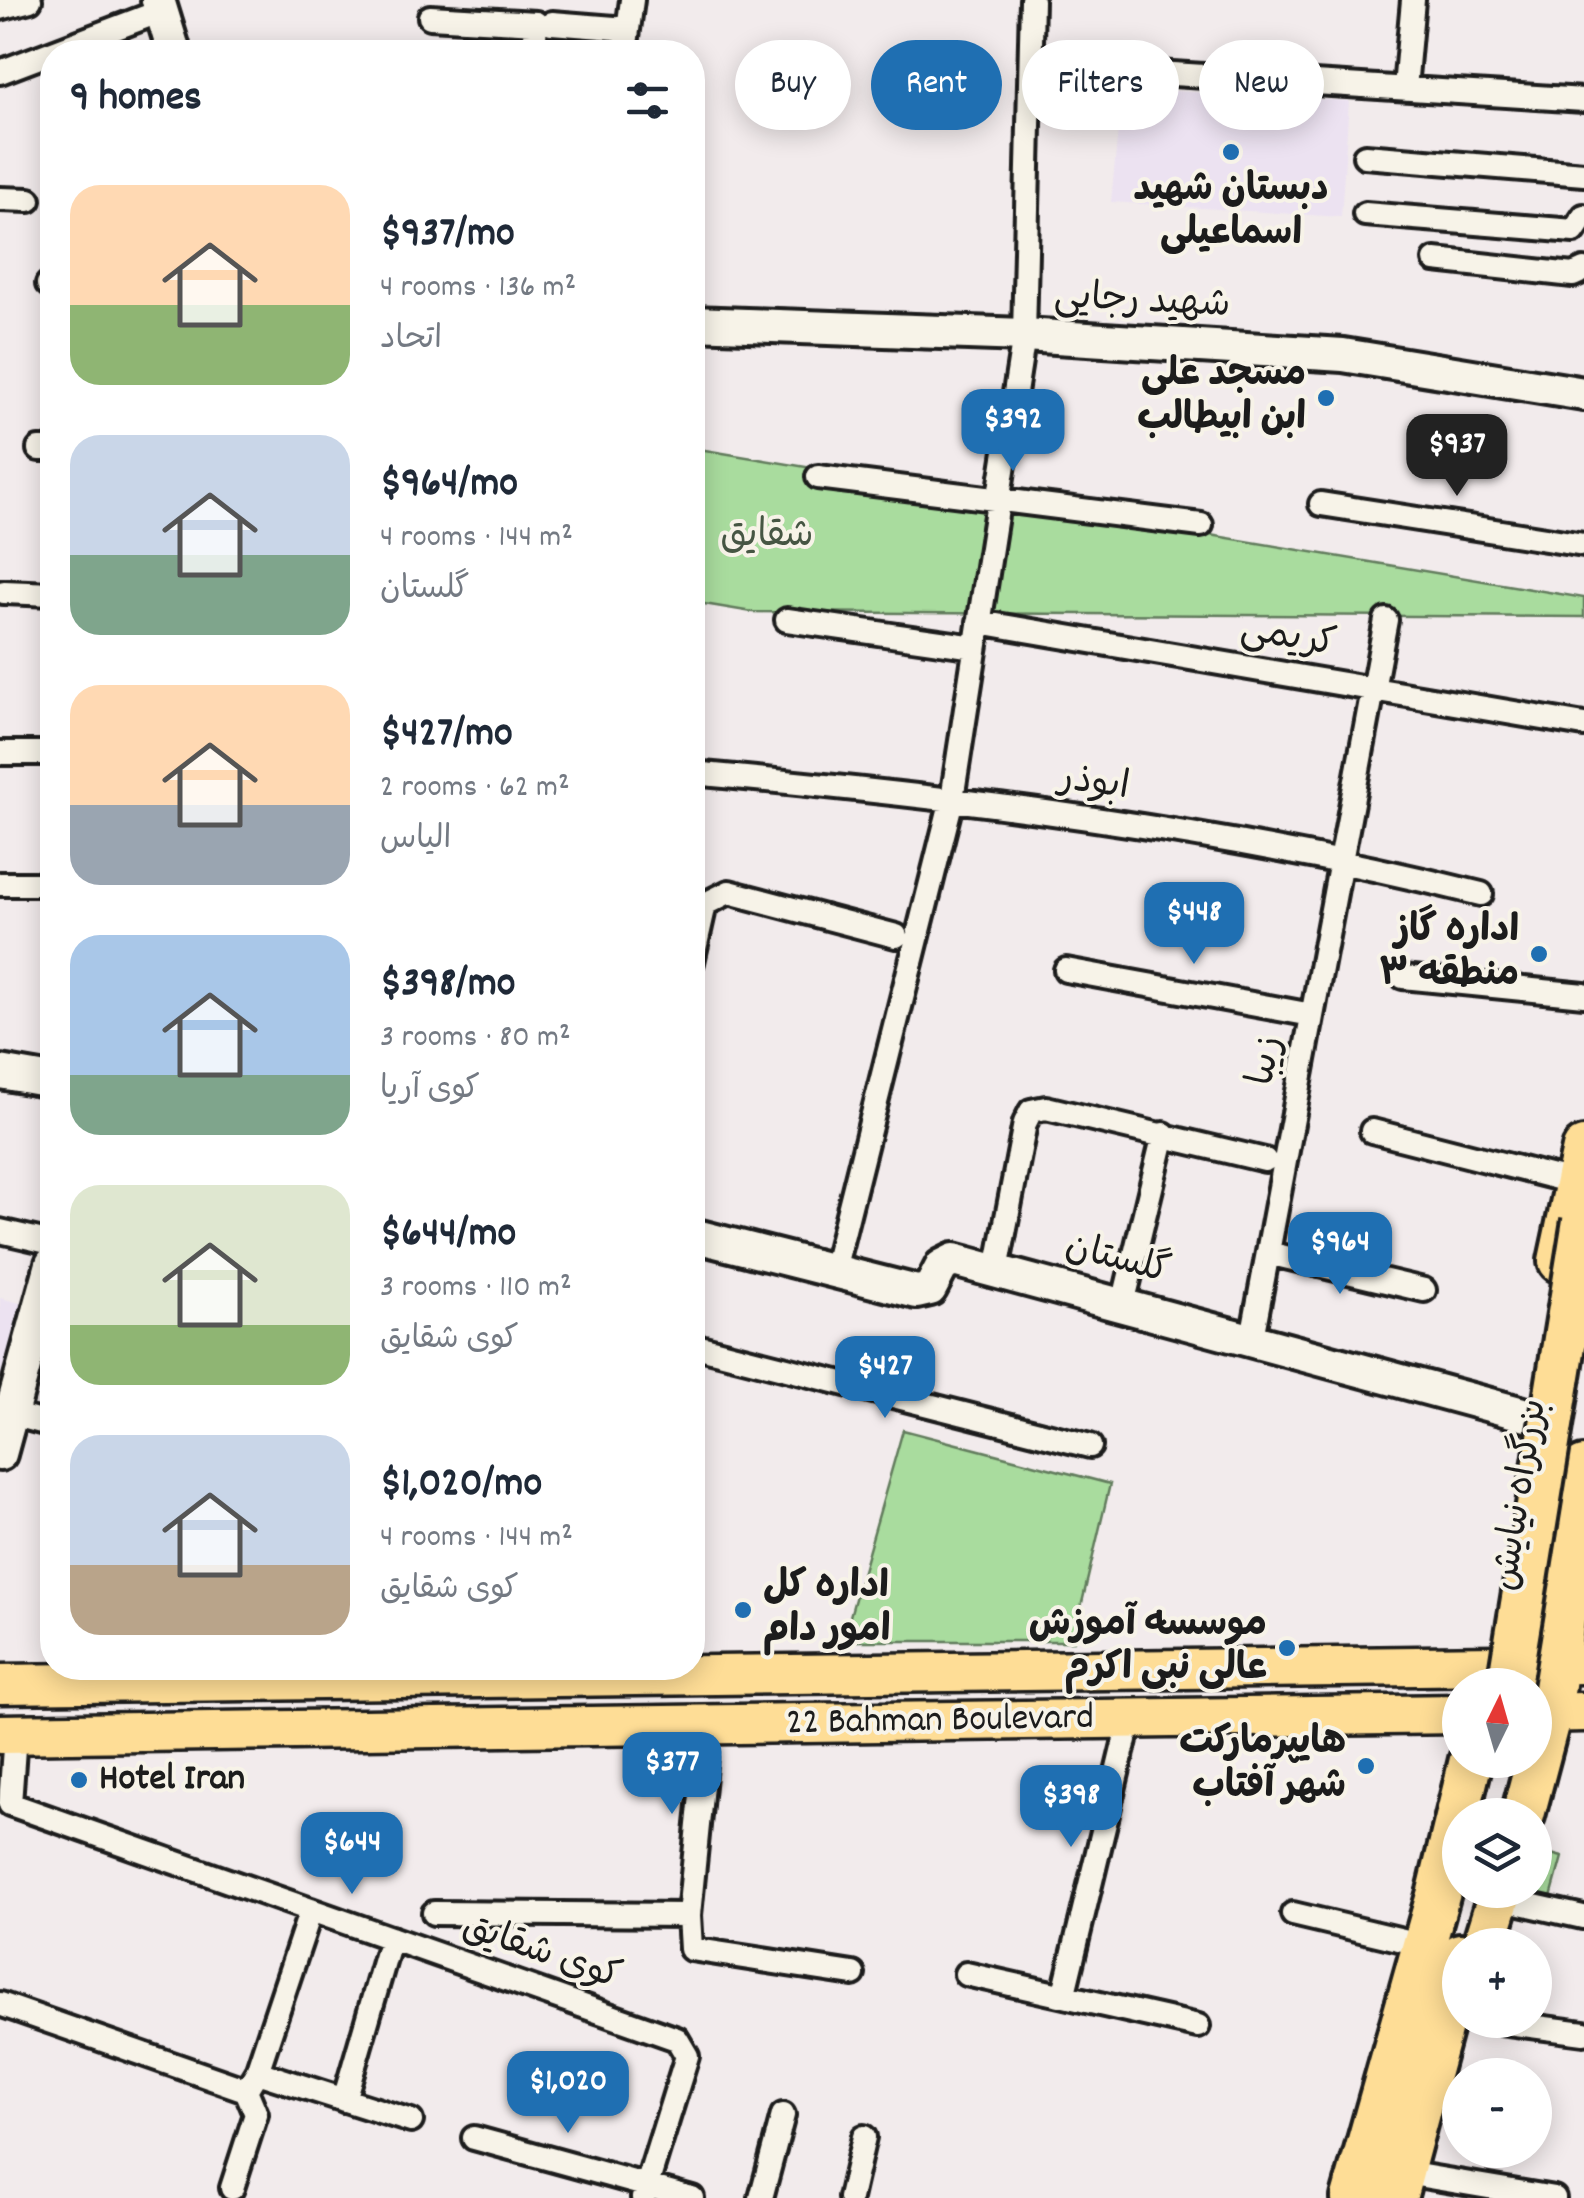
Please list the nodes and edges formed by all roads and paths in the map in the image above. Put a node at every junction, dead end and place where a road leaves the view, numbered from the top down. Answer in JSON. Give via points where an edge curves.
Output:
{"nodes":[{"id":1,"x":30,"y":0,"type":"edge"},
{"id":2,"x":632,"y":0,"type":"edge"},
{"id":3,"x":1032,"y":0,"type":"edge"},
{"id":4,"x":1414,"y":0,"type":"edge"},
{"id":5,"x":160,"y":6,"type":"edge"},
{"id":6,"x":0,"y":8,"type":"edge"},
{"id":7,"x":430,"y":16,"type":"dead end"},
{"id":8,"x":552,"y":23,"type":"dead end"},
{"id":9,"x":78,"y":40,"type":"edge"},
{"id":10,"x":170,"y":40,"type":"edge"},
{"id":11,"x":535,"y":40,"type":"edge"},
{"id":12,"x":622,"y":40,"type":"edge"},
{"id":13,"x":626,"y":40,"type":"edge"},
{"id":14,"x":1031,"y":40,"type":"edge"},
{"id":15,"x":40,"y":56,"type":"edge"},
{"id":16,"x":0,"y":72,"type":"edge"},
{"id":17,"x":1179,"y":73,"type":"edge"},
{"id":18,"x":1405,"y":88,"type":"junction"},
{"id":19,"x":1584,"y":100,"type":"edge"},
{"id":20,"x":1029,"y":130,"type":"edge"},
{"id":21,"x":1365,"y":156,"type":"dead end"},
{"id":22,"x":1584,"y":174,"type":"edge"},
{"id":23,"x":0,"y":198,"type":"edge"},
{"id":24,"x":29,"y":200,"type":"dead end"},
{"id":25,"x":1366,"y":214,"type":"dead end"},
{"id":26,"x":1584,"y":216,"type":"edge"},
{"id":27,"x":1435,"y":260,"type":"dead end"},
{"id":28,"x":1584,"y":270,"type":"edge"},
{"id":29,"x":705,"y":324,"type":"edge"},
{"id":30,"x":1024,"y":336,"type":"junction"},
{"id":31,"x":1584,"y":394,"type":"edge"},
{"id":32,"x":818,"y":477,"type":"dead end"},
{"id":33,"x":998,"y":499,"type":"junction"},
{"id":34,"x":1321,"y":504,"type":"dead end"},
{"id":35,"x":1202,"y":525,"type":"dead end"},
{"id":36,"x":1584,"y":545,"type":"edge"},
{"id":37,"x":4,"y":592,"type":"dead end"},
{"id":38,"x":40,"y":594,"type":"edge"},
{"id":39,"x":787,"y":620,"type":"dead end"},
{"id":40,"x":1386,"y":620,"type":"dead end"},
{"id":41,"x":979,"y":622,"type":"junction"},
{"id":42,"x":975,"y":647,"type":"junction"},
{"id":43,"x":1372,"y":689,"type":"junction"},
{"id":44,"x":1584,"y":726,"type":"edge"},
{"id":45,"x":40,"y":752,"type":"edge"},
{"id":46,"x":0,"y":753,"type":"edge"},
{"id":47,"x":705,"y":774,"type":"edge"},
{"id":48,"x":952,"y":799,"type":"junction"},
{"id":49,"x":1341,"y":858,"type":"junction"},
{"id":50,"x":0,"y":884,"type":"edge"},
{"id":51,"x":40,"y":884,"type":"edge"},
{"id":52,"x":1481,"y":894,"type":"dead end"},
{"id":53,"x":705,"y":904,"type":"edge"},
{"id":54,"x":896,"y":936,"type":"dead end"},
{"id":55,"x":1066,"y":970,"type":"dead end"},
{"id":56,"x":1403,"y":978,"type":"dead end"},
{"id":57,"x":1584,"y":995,"type":"edge"},
{"id":58,"x":1312,"y":1015,"type":"junction"},
{"id":59,"x":0,"y":1072,"type":"edge"},
{"id":60,"x":40,"y":1079,"type":"edge"},
{"id":61,"x":1372,"y":1131,"type":"dead end"},
{"id":62,"x":1164,"y":1134,"type":"junction"},
{"id":63,"x":1265,"y":1160,"type":"dead end"},
{"id":64,"x":1580,"y":1184,"type":"edge"},
{"id":65,"x":0,"y":1232,"type":"edge"},
{"id":66,"x":705,"y":1238,"type":"edge"},
{"id":67,"x":40,"y":1241,"type":"edge"},
{"id":68,"x":1268,"y":1253,"type":"junction"},
{"id":69,"x":834,"y":1270,"type":"junction"},
{"id":70,"x":997,"y":1270,"type":"junction"},
{"id":71,"x":1424,"y":1290,"type":"dead end"},
{"id":72,"x":1123,"y":1304,"type":"junction"},
{"id":73,"x":40,"y":1308,"type":"edge"},
{"id":74,"x":1584,"y":1333,"type":"edge"},
{"id":75,"x":1252,"y":1338,"type":"junction"},
{"id":76,"x":705,"y":1348,"type":"edge"},
{"id":77,"x":11,"y":1414,"type":"junction"},
{"id":78,"x":1534,"y":1416,"type":"junction"},
{"id":79,"x":40,"y":1422,"type":"edge"},
{"id":80,"x":1090,"y":1446,"type":"dead end"},
{"id":81,"x":0,"y":1454,"type":"edge"},
{"id":82,"x":1584,"y":1468,"type":"edge"},
{"id":83,"x":1519,"y":1513,"type":"junction"},
{"id":84,"x":1580,"y":1521,"type":"edge"},
{"id":85,"x":1535,"y":1668,"type":"edge"},
{"id":86,"x":1539,"y":1668,"type":"edge"},
{"id":87,"x":1540,"y":1668,"type":"edge"},
{"id":88,"x":1542,"y":1668,"type":"edge"},
{"id":89,"x":705,"y":1678,"type":"edge"},
{"id":90,"x":129,"y":1680,"type":"edge"},
{"id":91,"x":0,"y":1684,"type":"edge"},
{"id":92,"x":1442,"y":1686,"type":"edge"},
{"id":93,"x":1442,"y":1714,"type":"edge"},
{"id":94,"x":1130,"y":1719,"type":"junction"},
{"id":95,"x":708,"y":1725,"type":"junction"},
{"id":96,"x":8,"y":1734,"type":"edge"},
{"id":97,"x":5,"y":1812,"type":"edge"},
{"id":98,"x":1552,"y":1906,"type":"edge"},
{"id":99,"x":1466,"y":1908,"type":"edge"},
{"id":100,"x":311,"y":1910,"type":"junction"},
{"id":101,"x":434,"y":1914,"type":"dead end"},
{"id":102,"x":689,"y":1914,"type":"junction"},
{"id":103,"x":1294,"y":1914,"type":"dead end"},
{"id":104,"x":1582,"y":1916,"type":"edge"},
{"id":105,"x":391,"y":1938,"type":"junction"},
{"id":106,"x":1442,"y":1946,"type":"edge"},
{"id":107,"x":1442,"y":1966,"type":"edge"},
{"id":108,"x":853,"y":1974,"type":"dead end"},
{"id":109,"x":966,"y":1974,"type":"dead end"},
{"id":110,"x":1442,"y":1987,"type":"edge"},
{"id":111,"x":1064,"y":1993,"type":"junction"},
{"id":112,"x":0,"y":2004,"type":"edge"},
{"id":113,"x":1198,"y":2026,"type":"dead end"},
{"id":114,"x":1552,"y":2029,"type":"edge"},
{"id":115,"x":1584,"y":2033,"type":"edge"},
{"id":116,"x":1456,"y":2038,"type":"edge"},
{"id":117,"x":252,"y":2081,"type":"junction"},
{"id":118,"x":344,"y":2100,"type":"junction"},
{"id":119,"x":783,"y":2115,"type":"dead end"},
{"id":120,"x":411,"y":2121,"type":"dead end"},
{"id":121,"x":864,"y":2137,"type":"dead end"},
{"id":122,"x":474,"y":2138,"type":"dead end"},
{"id":123,"x":232,"y":2188,"type":"dead end"},
{"id":124,"x":1406,"y":2190,"type":"edge"},
{"id":125,"x":645,"y":2192,"type":"edge"},
{"id":126,"x":692,"y":2198,"type":"edge"},
{"id":127,"x":761,"y":2198,"type":"edge"},
{"id":128,"x":850,"y":2198,"type":"edge"},
{"id":129,"x":1353,"y":2198,"type":"edge"},
{"id":130,"x":1366,"y":2198,"type":"edge"},
{"id":131,"x":1554,"y":2198,"type":"edge"}],
"edges":[{"from":1,"to":6,"type":"street"},
{"from":2,"to":13,"type":"street"},
{"from":3,"to":14,"type":"street"},
{"from":4,"to":18,"type":"street"},
{"from":5,"to":9,"type":"street"},
{"from":5,"to":10,"type":"main road"},
{"from":7,"to":11,"type":"street","via":[[536,23]]},
{"from":8,"to":12,"type":"street"},
{"from":15,"to":16,"type":"street"},
{"from":17,"to":18,"type":"street"},
{"from":18,"to":19,"type":"street"},
{"from":20,"to":30,"type":"street"},
{"from":21,"to":22,"type":"street"},
{"from":23,"to":24,"type":"street"},
{"from":25,"to":26,"type":"street","via":[[1574,232]]},
{"from":27,"to":28,"type":"street","via":[[1574,275]]},
{"from":29,"to":30,"type":"main road","name":"شهید رجایی"},
{"from":30,"to":31,"type":"main road","name":"شهید رجایی","via":[[1343,355]]},
{"from":30,"to":33,"type":"street"},
{"from":32,"to":33,"type":"street"},
{"from":33,"to":35,"type":"street"},
{"from":33,"to":41,"type":"street"},
{"from":34,"to":36,"type":"street"},
{"from":37,"to":38,"type":"street"},
{"from":39,"to":42,"type":"street"},
{"from":40,"to":43,"type":"street","name":"زیبا"},
{"from":41,"to":42,"type":"street"},
{"from":41,"to":43,"type":"street","name":"کریمی"},
{"from":42,"to":48,"type":"street"},
{"from":43,"to":44,"type":"street","name":"کریمی"},
{"from":43,"to":49,"type":"street","name":"زیبا"},
{"from":45,"to":46,"type":"street"},
{"from":47,"to":48,"type":"street","name":"ابوذر"},
{"from":48,"to":49,"type":"street","name":"ابوذر"},
{"from":48,"to":69,"type":"street"},
{"from":49,"to":52,"type":"street","name":"ابوذر"},
{"from":49,"to":58,"type":"street","name":"زیبا"},
{"from":50,"to":51,"type":"street"},
{"from":53,"to":54,"type":"street","via":[[729,892]]},
{"from":55,"to":58,"type":"street"},
{"from":56,"to":57,"type":"street"},
{"from":58,"to":68,"type":"street","name":"زیبا"},
{"from":59,"to":60,"type":"main road"},
{"from":61,"to":64,"type":"street"},
{"from":62,"to":63,"type":"street"},
{"from":62,"to":70,"type":"street","via":[[1046,1108],[1032,1111]]},
{"from":62,"to":72,"type":"street"},
{"from":64,"to":78,"type":"highway","name":"بزرگراه نیایش"},
{"from":64,"to":86,"type":"highway","bridge":true},
{"from":65,"to":67,"type":"street"},
{"from":66,"to":69,"type":"main road","name":"گلستان"},
{"from":68,"to":71,"type":"street"},
{"from":68,"to":75,"type":"street","name":"زیبا"},
{"from":69,"to":70,"type":"main road","name":"گلستان","via":[[924,1293],[946,1262]]},
{"from":70,"to":72,"type":"main road","name":"گلستان"},
{"from":72,"to":75,"type":"main road","name":"گلستان"},
{"from":73,"to":77,"type":"main road"},
{"from":74,"to":87,"type":"highway"},
{"from":75,"to":78,"type":"main road","name":"گلستان"},
{"from":76,"to":80,"type":"street"},
{"from":77,"to":79,"type":"street"},
{"from":77,"to":81,"type":"main road"},
{"from":78,"to":83,"type":"highway","name":"بزرگراه نیایش"},
{"from":82,"to":84,"type":"highway","name":"بزرگراه نیایش"},
{"from":83,"to":84,"type":"highway"},
{"from":83,"to":85,"type":"highway","name":"بزرگراه نیایش"},
{"from":84,"to":88,"type":"highway","name":"بزرگراه نیایش"},
{"from":89,"to":92,"type":"main road","name":"22 Bahman Boulevard"},
{"from":90,"to":91,"type":"main road","name":"22 Bahman Boulevard"},
{"from":93,"to":94,"type":"main road","name":"22 Bahman Boulevard"},
{"from":94,"to":95,"type":"main road","name":"22 Bahman Boulevard"},
{"from":94,"to":111,"type":"street"},
{"from":95,"to":96,"type":"main road","name":"22 Bahman Boulevard"},
{"from":95,"to":102,"type":"street"},
{"from":96,"to":97,"type":"street"},
{"from":97,"to":100,"type":"street","name":"کوی شقایق"},
{"from":98,"to":104,"type":"street"},
{"from":99,"to":130,"type":"highway"},
{"from":100,"to":105,"type":"street","name":"کوی شقایق"},
{"from":100,"to":117,"type":"street"},
{"from":101,"to":102,"type":"street"},
{"from":102,"to":108,"type":"street","via":[[687,1942],[696,1952]]},
{"from":103,"to":106,"type":"street"},
{"from":105,"to":118,"type":"street"},
{"from":105,"to":125,"type":"street","name":"کوی شقایق","via":[[677,2040],[687,2056]]},
{"from":107,"to":129,"type":"highway"},
{"from":109,"to":111,"type":"street"},
{"from":110,"to":124,"type":"highway"},
{"from":111,"to":113,"type":"street"},
{"from":112,"to":117,"type":"street"},
{"from":114,"to":115,"type":"street"},
{"from":116,"to":124,"type":"highway"},
{"from":117,"to":118,"type":"street"},
{"from":117,"to":123,"type":"street","via":[[256,2114]]},
{"from":118,"to":120,"type":"street"},
{"from":119,"to":127,"type":"street"},
{"from":121,"to":128,"type":"street"},
{"from":122,"to":125,"type":"street"},
{"from":124,"to":131,"type":"street"},
{"from":125,"to":126,"type":"street"}]}
